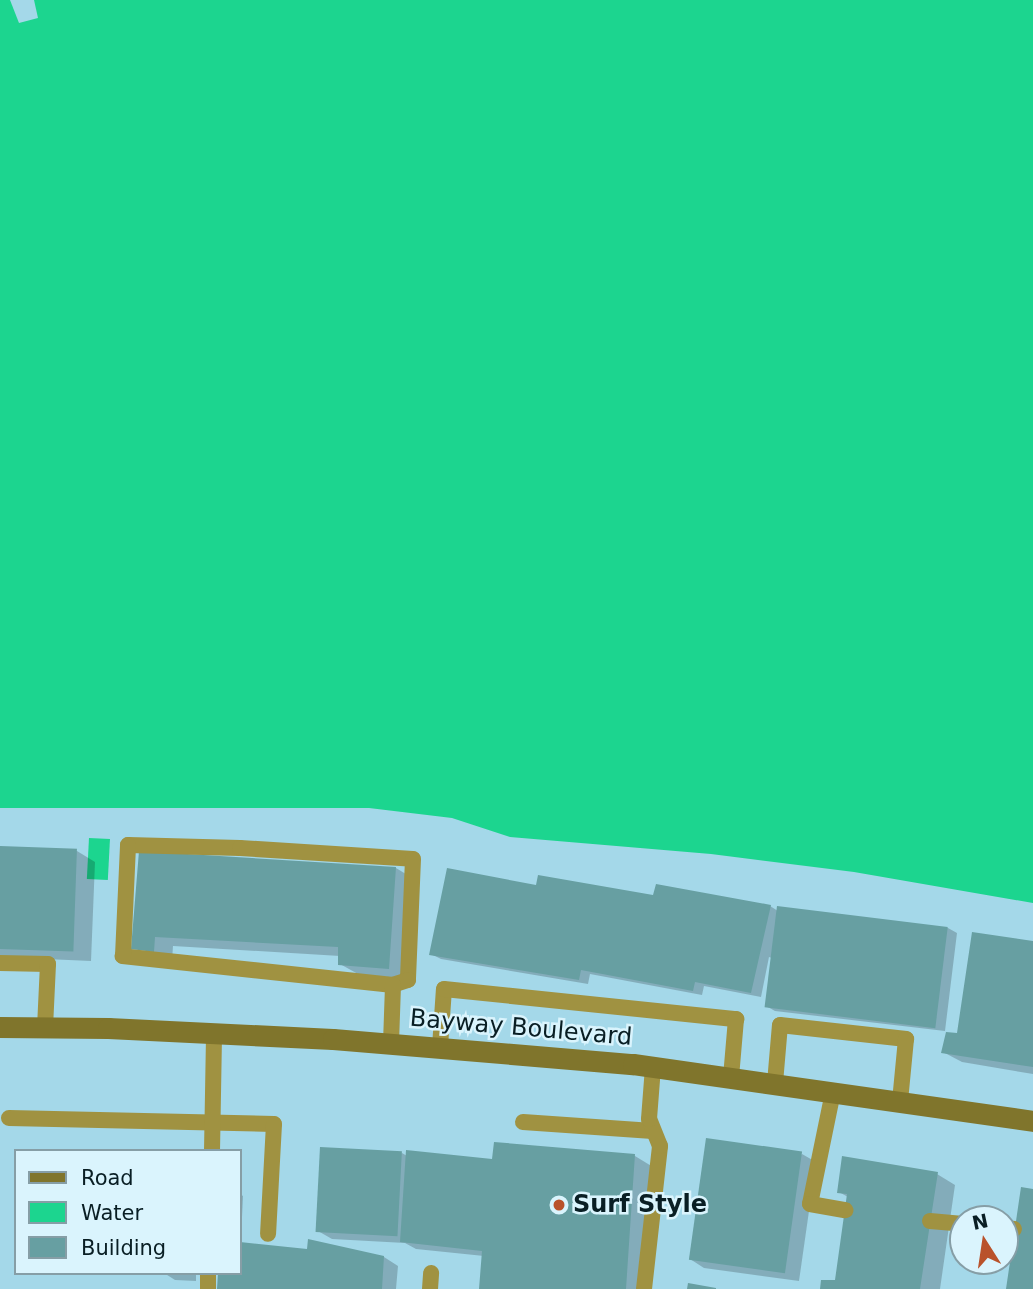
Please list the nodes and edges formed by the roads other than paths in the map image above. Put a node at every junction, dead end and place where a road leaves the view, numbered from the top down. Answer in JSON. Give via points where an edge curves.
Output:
{"nodes":[{"id":1,"x":0,"y":964,"type":"edge"},
{"id":2,"x":393,"y":985,"type":"junction"},
{"id":3,"x":0,"y":1027,"type":"edge"},
{"id":4,"x":45,"y":1027,"type":"junction"},
{"id":5,"x":214,"y":1033,"type":"junction"},
{"id":6,"x":391,"y":1043,"type":"junction"},
{"id":7,"x":440,"y":1047,"type":"junction"},
{"id":8,"x":653,"y":1067,"type":"junction"},
{"id":9,"x":731,"y":1077,"type":"junction"},
{"id":10,"x":775,"y":1083,"type":"junction"},
{"id":11,"x":833,"y":1092,"type":"junction"},
{"id":12,"x":900,"y":1101,"type":"junction"},
{"id":13,"x":9,"y":1118,"type":"dead end"},
{"id":14,"x":1033,"y":1121,"type":"edge"},
{"id":15,"x":213,"y":1122,"type":"junction"},
{"id":16,"x":523,"y":1122,"type":"dead end"},
{"id":17,"x":653,"y":1131,"type":"junction"},
{"id":18,"x":212,"y":1149,"type":"edge"},
{"id":19,"x":845,"y":1210,"type":"dead end"},
{"id":20,"x":930,"y":1221,"type":"dead end"},
{"id":21,"x":949,"y":1223,"type":"edge"},
{"id":22,"x":268,"y":1234,"type":"dead end"},
{"id":23,"x":644,"y":1289,"type":"edge"}],
"edges":[{"from":1,"to":4,"type":"lane","via":[[48,964]]},
{"from":2,"to":2,"type":"lane","via":[[408,980],[413,859],[128,845],[123,956]]},
{"from":2,"to":6,"type":"lane"},
{"from":3,"to":4,"type":"street","name":"Bayway Boulevard"},
{"from":4,"to":5,"type":"street","name":"Bayway Boulevard"},
{"from":5,"to":6,"type":"street","name":"Bayway Boulevard"},
{"from":5,"to":15,"type":"lane"},
{"from":6,"to":7,"type":"street","name":"Bayway Boulevard"},
{"from":7,"to":8,"type":"street","name":"Bayway Boulevard"},
{"from":7,"to":9,"type":"lane","via":[[444,989],[458,990],[736,1019]]},
{"from":8,"to":9,"type":"street","name":"Bayway Boulevard"},
{"from":8,"to":17,"type":"lane","via":[[649,1119]]},
{"from":9,"to":10,"type":"street","name":"Bayway Boulevard"},
{"from":10,"to":11,"type":"street","name":"Bayway Boulevard"},
{"from":10,"to":12,"type":"lane","via":[[780,1025],[906,1040]]},
{"from":11,"to":12,"type":"street","name":"Bayway Boulevard"},
{"from":11,"to":19,"type":"lane","via":[[810,1203]]},
{"from":12,"to":14,"type":"street","name":"Bayway Boulevard"},
{"from":13,"to":15,"type":"lane"},
{"from":15,"to":18,"type":"lane"},
{"from":15,"to":22,"type":"lane","via":[[274,1124]]},
{"from":16,"to":17,"type":"lane"},
{"from":17,"to":23,"type":"lane","via":[[660,1146]]},
{"from":20,"to":21,"type":"lane"}]}
